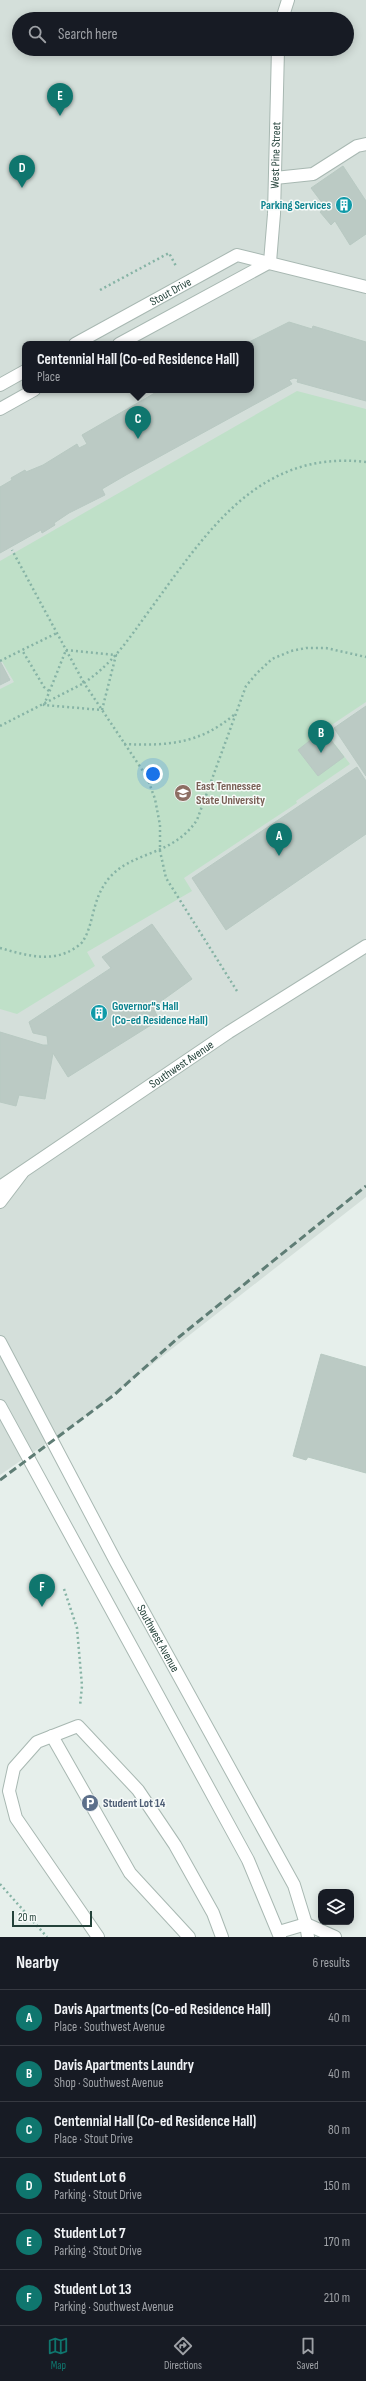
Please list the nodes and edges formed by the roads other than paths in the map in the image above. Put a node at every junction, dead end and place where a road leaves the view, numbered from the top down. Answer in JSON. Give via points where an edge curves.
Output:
{"nodes":[{"id":1,"x":288,"y":0,"type":"edge"},
{"id":2,"x":284,"y":12,"type":"edge"},
{"id":3,"x":278,"y":56,"type":"edge"},
{"id":4,"x":366,"y":144,"type":"edge"},
{"id":5,"x":275,"y":178,"type":"junction"},
{"id":6,"x":270,"y":262,"type":"junction"},
{"id":7,"x":366,"y":287,"type":"edge"},
{"id":8,"x":84,"y":341,"type":"edge"},
{"id":9,"x":125,"y":341,"type":"edge"},
{"id":10,"x":22,"y":373,"type":"edge"},
{"id":11,"x":0,"y":385,"type":"edge"},
{"id":12,"x":29,"y":393,"type":"edge"},
{"id":13,"x":0,"y":409,"type":"edge"},
{"id":14,"x":366,"y":946,"type":"edge"},
{"id":15,"x":22,"y":1173,"type":"junction"},
{"id":16,"x":0,"y":1187,"type":"edge"},
{"id":17,"x":0,"y":1202,"type":"edge"},
{"id":18,"x":0,"y":1342,"type":"edge"},
{"id":19,"x":0,"y":1406,"type":"edge"},
{"id":20,"x":52,"y":1736,"type":"junction"},
{"id":21,"x":306,"y":1924,"type":"junction"},
{"id":22,"x":279,"y":1935,"type":"edge"},
{"id":23,"x":98,"y":1937,"type":"edge"},
{"id":24,"x":188,"y":1937,"type":"edge"},
{"id":25,"x":222,"y":1937,"type":"edge"},
{"id":26,"x":308,"y":1937,"type":"edge"},
{"id":27,"x":334,"y":1937,"type":"edge"}],
"edges":[{"from":1,"to":2,"type":"street"},
{"from":3,"to":5,"type":"street","name":"West Pine Street"},
{"from":4,"to":5,"type":"street","via":[[357,146],[312,174]]},
{"from":5,"to":6,"type":"street","name":"West Pine Street"},
{"from":6,"to":7,"type":"street","name":"Stout Drive"},
{"from":6,"to":8,"type":"street","name":"Stout Drive","via":[[237,255]]},
{"from":6,"to":9,"type":"street","name":"Stout Drive"},
{"from":10,"to":11,"type":"street"},
{"from":12,"to":13,"type":"street"},
{"from":14,"to":15,"type":"street","name":"Southwest Avenue","via":[[223,1036]]},
{"from":15,"to":16,"type":"street","name":"Southwest Avenue"},
{"from":15,"to":17,"type":"street"},
{"from":18,"to":21,"type":"street","name":"Southwest Avenue","via":[[114,1560],[294,1885]]},
{"from":19,"to":22,"type":"street","via":[[248,1860]]},
{"from":20,"to":23,"type":"street","via":[[37,1742],[14,1768],[9,1791],[16,1818]]},
{"from":20,"to":24,"type":"street","via":[[130,1873]]},
{"from":20,"to":25,"type":"street","via":[[78,1726],[138,1790],[175,1845],[213,1913]]},
{"from":21,"to":22,"type":"street"},
{"from":21,"to":26,"type":"street","name":"Southwest Avenue"},
{"from":21,"to":27,"type":"street"}]}
